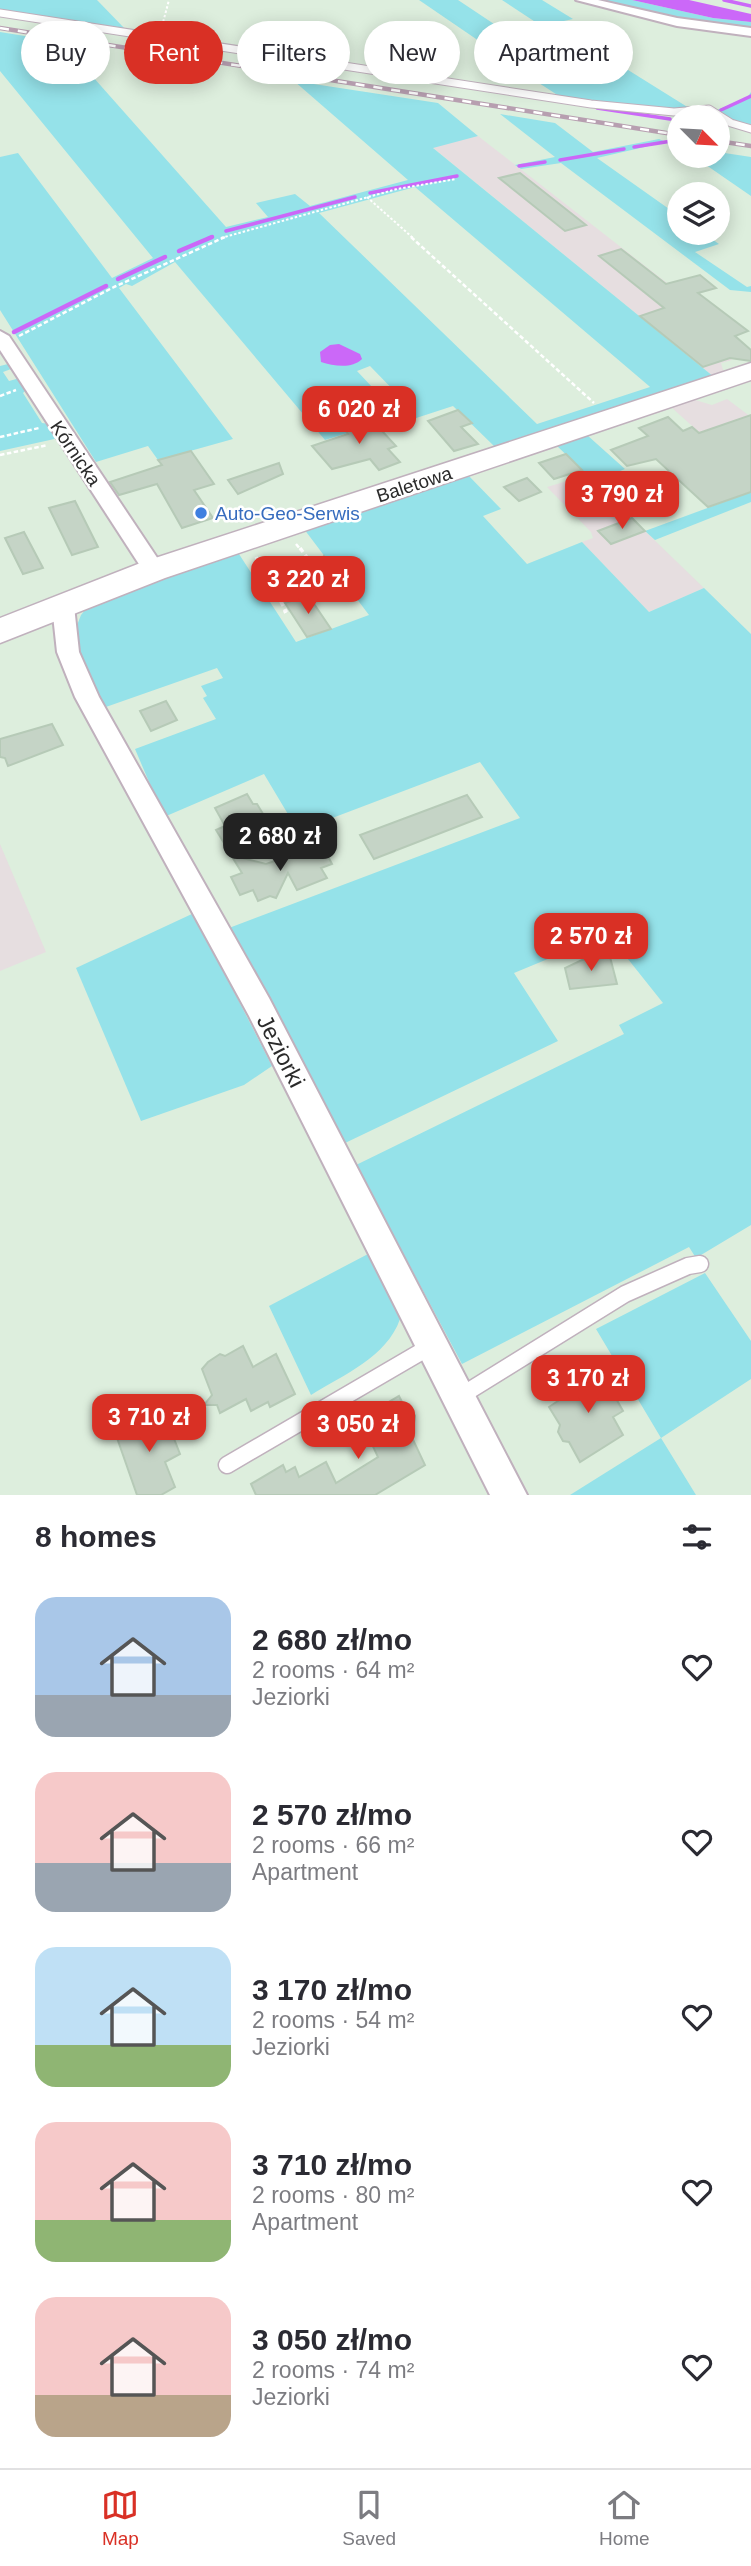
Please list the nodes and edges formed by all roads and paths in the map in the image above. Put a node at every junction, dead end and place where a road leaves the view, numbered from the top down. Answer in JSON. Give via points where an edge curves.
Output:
{"nodes":[{"id":1,"x":169,"y":0,"type":"edge"},
{"id":2,"x":582,"y":0,"type":"edge"},
{"id":3,"x":0,"y":13,"type":"edge"},
{"id":4,"x":163,"y":21,"type":"edge"},
{"id":5,"x":124,"y":32,"type":"edge"},
{"id":6,"x":751,"y":32,"type":"edge"},
{"id":7,"x":223,"y":48,"type":"edge"},
{"id":8,"x":751,"y":129,"type":"edge"},
{"id":9,"x":456,"y":179,"type":"dead end"},
{"id":10,"x":367,"y":197,"type":"junction"},
{"id":11,"x":2,"y":340,"type":"edge"},
{"id":12,"x":751,"y":371,"type":"edge"},
{"id":13,"x":612,"y":418,"type":"junction"},
{"id":14,"x":62,"y":432,"type":"junction"},
{"id":15,"x":0,"y":437,"type":"edge"},
{"id":16,"x":0,"y":455,"type":"edge"},
{"id":17,"x":288,"y":534,"type":"dead end"},
{"id":18,"x":250,"y":547,"type":"dead end"},
{"id":19,"x":312,"y":564,"type":"dead end"},
{"id":20,"x":154,"y":570,"type":"junction"},
{"id":21,"x":62,"y":606,"type":"junction"},
{"id":22,"x":281,"y":613,"type":"dead end"},
{"id":23,"x":0,"y":631,"type":"edge"},
{"id":24,"x":700,"y":1264,"type":"dead end"},
{"id":25,"x":431,"y":1346,"type":"junction"},
{"id":26,"x":459,"y":1397,"type":"junction"},
{"id":27,"x":227,"y":1465,"type":"dead end"},
{"id":28,"x":509,"y":1495,"type":"edge"}],
"edges":[{"from":1,"to":4,"type":"path"},
{"from":2,"to":6,"type":"street","via":[[677,22]]},
{"from":3,"to":5,"type":"lane"},
{"from":7,"to":8,"type":"lane","via":[[591,104],[674,112],[709,109],[730,123]]},
{"from":9,"to":10,"type":"path"},
{"from":10,"to":11,"type":"path","via":[[229,235]]},
{"from":10,"to":13,"type":"path"},
{"from":11,"to":14,"type":"street","name":"Kórnicka"},
{"from":12,"to":13,"type":"street","name":"Baletowa"},
{"from":13,"to":20,"type":"street","name":"Baletowa"},
{"from":14,"to":15,"type":"path"},
{"from":14,"to":16,"type":"path"},
{"from":14,"to":20,"type":"street","name":"Kórnicka"},
{"from":17,"to":19,"type":"path"},
{"from":18,"to":22,"type":"path","via":[[283,602],[286,611]]},
{"from":20,"to":21,"type":"street","name":"Baletowa"},
{"from":21,"to":23,"type":"street","name":"Baletowa"},
{"from":21,"to":25,"type":"street","name":"Jeziorki","via":[[68,652],[87,697],[259,1007]]},
{"from":24,"to":26,"type":"lane","via":[[625,1294]]},
{"from":25,"to":26,"type":"street","name":"Jeziorki"},
{"from":25,"to":27,"type":"lane"},
{"from":26,"to":28,"type":"street","name":"Jeziorki"}]}
